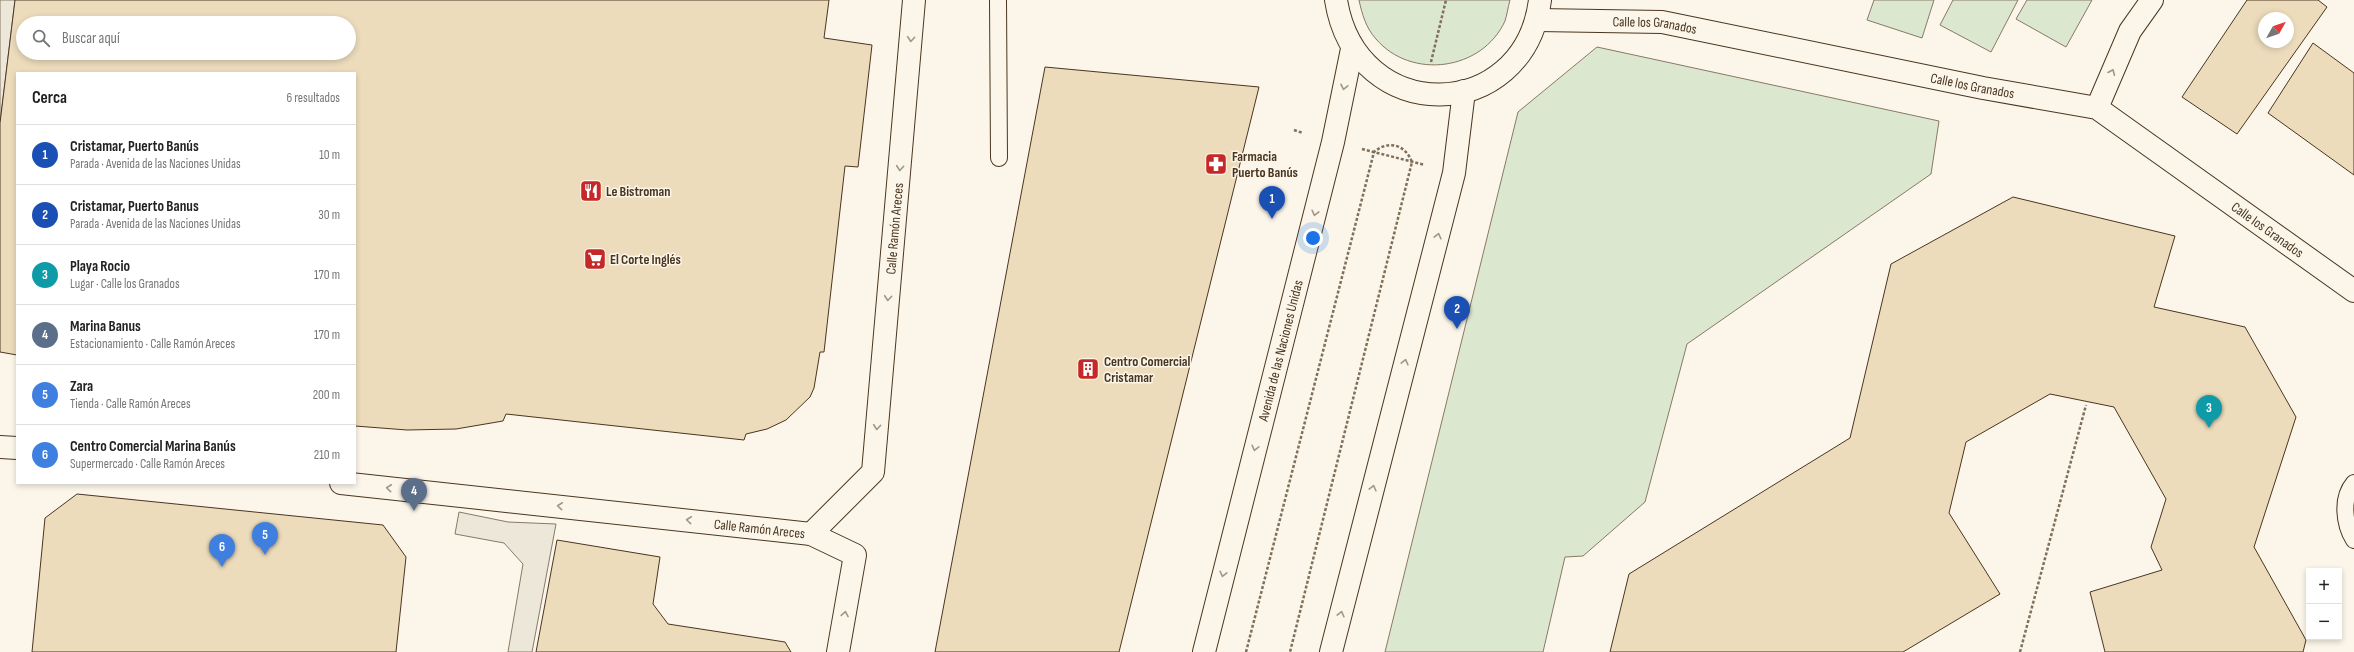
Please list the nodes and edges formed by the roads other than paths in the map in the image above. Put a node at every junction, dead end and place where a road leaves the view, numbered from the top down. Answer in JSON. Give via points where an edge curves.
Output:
{"nodes":[{"id":1,"x":914,"y":0,"type":"edge"},
{"id":2,"x":998,"y":0,"type":"edge"},
{"id":3,"x":1336,"y":0,"type":"edge"},
{"id":4,"x":2152,"y":0,"type":"edge"},
{"id":5,"x":1539,"y":10,"type":"edge"},
{"id":6,"x":1352,"y":49,"type":"junction"},
{"id":7,"x":1464,"y":91,"type":"junction"},
{"id":8,"x":2098,"y":108,"type":"junction"},
{"id":9,"x":999,"y":158,"type":"dead end"},
{"id":10,"x":2354,"y":291,"type":"edge"},
{"id":11,"x":0,"y":446,"type":"edge"},
{"id":12,"x":16,"y":448,"type":"edge"},
{"id":13,"x":2354,"y":483,"type":"edge"},
{"id":14,"x":350,"y":484,"type":"edge"},
{"id":15,"x":811,"y":534,"type":"junction"},
{"id":16,"x":2354,"y":540,"type":"edge"},
{"id":17,"x":838,"y":652,"type":"edge"},
{"id":18,"x":1204,"y":652,"type":"edge"},
{"id":19,"x":1331,"y":652,"type":"edge"}],
"edges":[{"from":1,"to":15,"type":"street","name":"Calle Ramón Areces","one_way":true,"via":[[873,472]]},
{"from":2,"to":9,"type":"lane"},
{"from":3,"to":6,"type":"street","via":[[1339,21]]},
{"from":8,"to":4,"type":"street","one_way":true,"via":[[2130,31]]},
{"from":5,"to":7,"type":"street","via":[[1527,44],[1510,65],[1489,81]]},
{"from":5,"to":8,"type":"street","name":"Calle los Granados","via":[[1662,22],[1983,88]]},
{"from":6,"to":7,"type":"street","via":[[1371,70],[1396,86],[1423,94]]},
{"from":6,"to":18,"type":"street","name":"Avenida de las Naciones Unidas","one_way":true,"via":[[1333,142]]},
{"from":19,"to":7,"type":"street","one_way":true,"via":[[1454,173]]},
{"from":8,"to":10,"type":"street","name":"Calle los Granados"},
{"from":11,"to":12,"type":"street"},
{"from":13,"to":16,"type":"lane","via":[[2346,500],[2346,524]]},
{"from":15,"to":14,"type":"street","name":"Calle Ramón Areces","one_way":true},
{"from":17,"to":15,"type":"street","one_way":true,"via":[[855,555]]}]}
